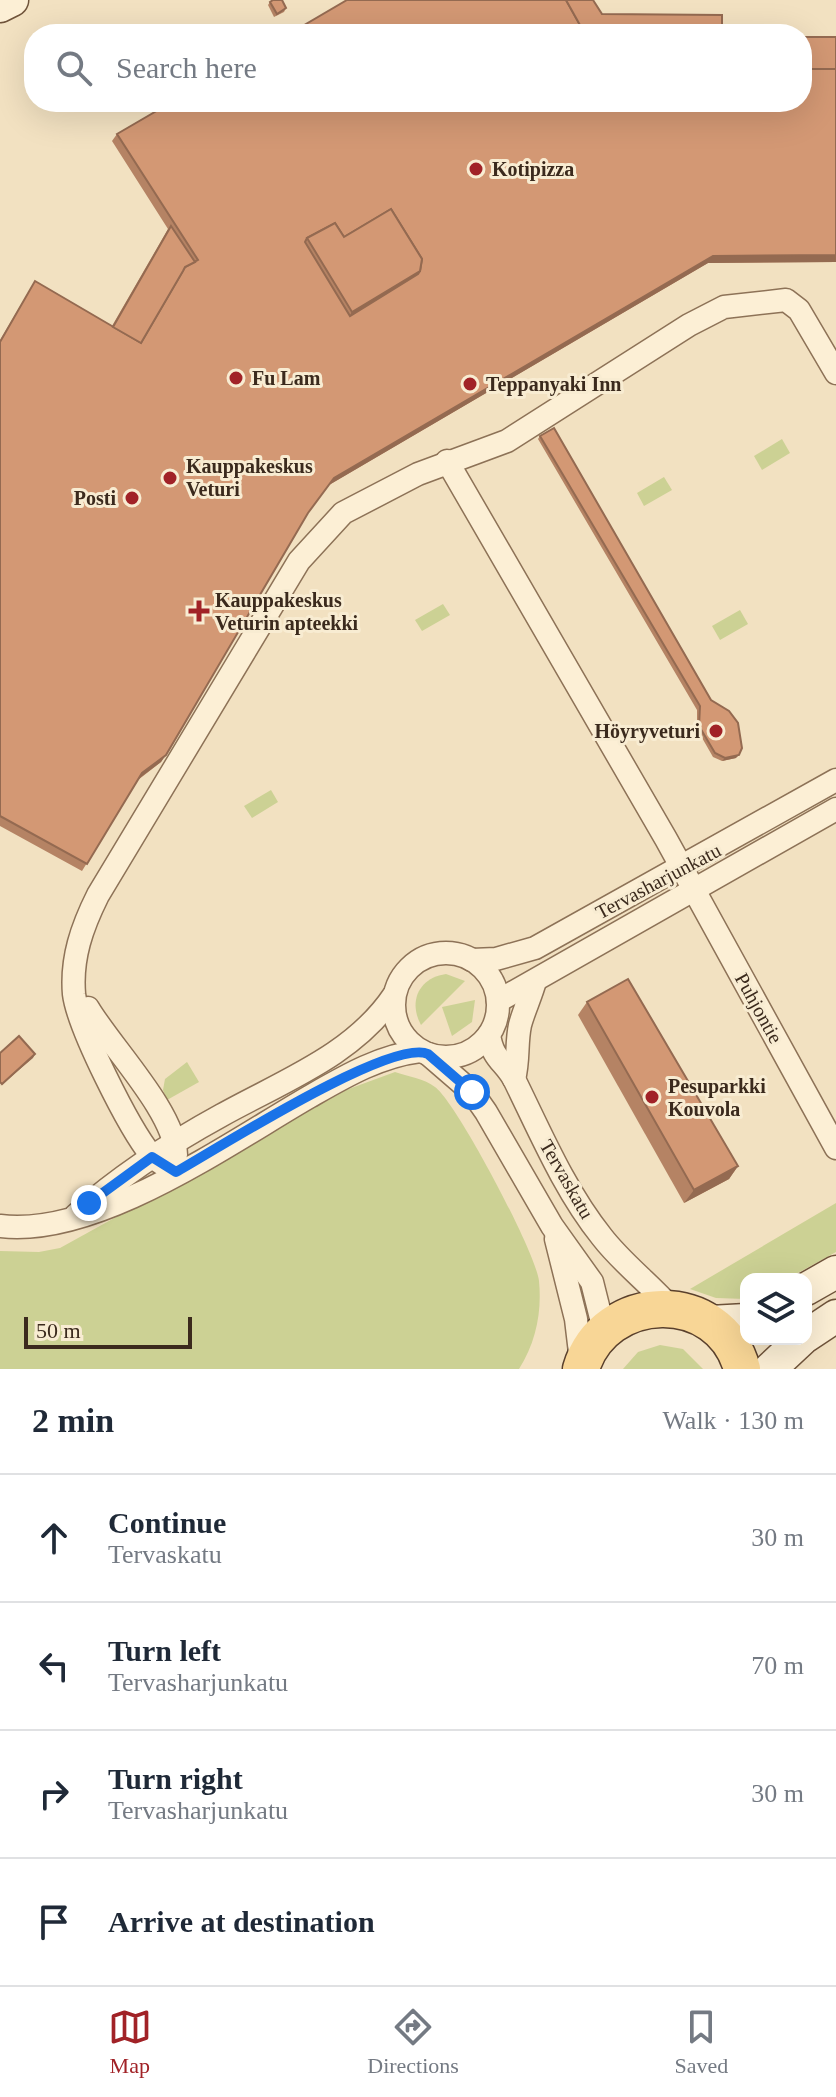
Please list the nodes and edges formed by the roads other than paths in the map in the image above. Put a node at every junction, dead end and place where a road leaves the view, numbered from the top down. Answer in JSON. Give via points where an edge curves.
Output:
{"nodes":[{"id":1,"x":12,"y":0,"type":"edge"},
{"id":2,"x":0,"y":6,"type":"edge"},
{"id":3,"x":836,"y":373,"type":"edge"},
{"id":4,"x":447,"y":461,"type":"junction"},
{"id":5,"x":836,"y":780,"type":"edge"},
{"id":6,"x":836,"y":809,"type":"edge"},
{"id":7,"x":682,"y":867,"type":"junction"},
{"id":8,"x":695,"y":890,"type":"junction"},
{"id":9,"x":472,"y":960,"type":"junction"},
{"id":10,"x":76,"y":970,"type":"junction"},
{"id":11,"x":535,"y":981,"type":"junction"},
{"id":12,"x":394,"y":995,"type":"junction"},
{"id":13,"x":498,"y":1001,"type":"junction"},
{"id":14,"x":489,"y":1035,"type":"junction"},
{"id":15,"x":424,"y":1053,"type":"junction"},
{"id":16,"x":514,"y":1079,"type":"junction"},
{"id":17,"x":176,"y":1141,"type":"junction"},
{"id":18,"x":836,"y":1148,"type":"edge"},
{"id":19,"x":152,"y":1157,"type":"junction"},
{"id":20,"x":176,"y":1172,"type":"junction"},
{"id":21,"x":69,"y":1221,"type":"junction"},
{"id":22,"x":0,"y":1226,"type":"edge"},
{"id":23,"x":552,"y":1226,"type":"junction"},
{"id":24,"x":836,"y":1272,"type":"edge"},
{"id":25,"x":812,"y":1286,"type":"edge"},
{"id":26,"x":671,"y":1308,"type":"junction"},
{"id":27,"x":836,"y":1316,"type":"edge"},
{"id":28,"x":740,"y":1320,"type":"edge"},
{"id":29,"x":710,"y":1322,"type":"junction"},
{"id":30,"x":604,"y":1330,"type":"junction"},
{"id":31,"x":812,"y":1332,"type":"edge"},
{"id":32,"x":796,"y":1345,"type":"edge"},
{"id":33,"x":581,"y":1368,"type":"edge"},
{"id":34,"x":742,"y":1369,"type":"edge"},
{"id":35,"x":770,"y":1369,"type":"edge"}],
"edges":[{"from":1,"to":2,"type":"main road"},
{"from":3,"to":4,"type":"street","via":[[799,310],[786,300],[734,305],[689,325],[507,441]]},
{"from":4,"to":7,"type":"street","name":"Puhjontie"},
{"from":4,"to":10,"type":"street","via":[[343,513],[299,561],[98,895],[82,926]]},
{"from":5,"to":7,"type":"street","name":"Tervasharjunkatu"},
{"from":6,"to":8,"type":"street","name":"Tervasharjunkatu"},
{"from":7,"to":8,"type":"street","name":"Puhjontie"},
{"from":7,"to":9,"type":"street","name":"Tervasharjunkatu","via":[[535,948]]},
{"from":8,"to":11,"type":"street","name":"Tervasharjunkatu"},
{"from":8,"to":18,"type":"street","name":"Puhjontie"},
{"from":9,"to":12,"type":"street","via":[[457,954],[425,958],[410,967]]},
{"from":9,"to":13,"type":"street","via":[[494,985]]},
{"from":10,"to":17,"type":"street","via":[[87,1008]]},
{"from":10,"to":19,"type":"street","via":[[74,992],[82,1025]]},
{"from":11,"to":13,"type":"street","name":"Tervasharjunkatu"},
{"from":11,"to":16,"type":"street","via":[[521,1021]]},
{"from":12,"to":15,"type":"street","via":[[398,1027]]},
{"from":12,"to":17,"type":"street","via":[[370,1027],[338,1052]]},
{"from":13,"to":14,"type":"street"},
{"from":14,"to":15,"type":"street","via":[[462,1055]]},
{"from":14,"to":16,"type":"street","name":"Tervaskatu","via":[[492,1055]]},
{"from":15,"to":20,"type":"street","via":[[396,1054],[342,1079]]},
{"from":15,"to":23,"type":"street","name":"Tervaskatu","via":[[472,1092]]},
{"from":16,"to":26,"type":"street","name":"Tervaskatu","via":[[587,1217]]},
{"from":17,"to":19,"type":"street"},
{"from":17,"to":20,"type":"street"},
{"from":19,"to":20,"type":"street"},
{"from":19,"to":21,"type":"street"},
{"from":20,"to":21,"type":"street","via":[[122,1202]]},
{"from":21,"to":22,"type":"street","via":[[40,1228]]},
{"from":23,"to":30,"type":"street","name":"Tervaskatu","via":[[592,1282]]},
{"from":23,"to":33,"type":"street","via":[[576,1319]]},
{"from":24,"to":25,"type":"main road"},
{"from":26,"to":29,"type":"main road"},
{"from":26,"to":30,"type":"main road","via":[[635,1311]]},
{"from":27,"to":31,"type":"main road"},
{"from":28,"to":29,"type":"main road"},
{"from":29,"to":34,"type":"main road","via":[[727,1338]]},
{"from":30,"to":33,"type":"main road"},
{"from":32,"to":35,"type":"main road"}]}
